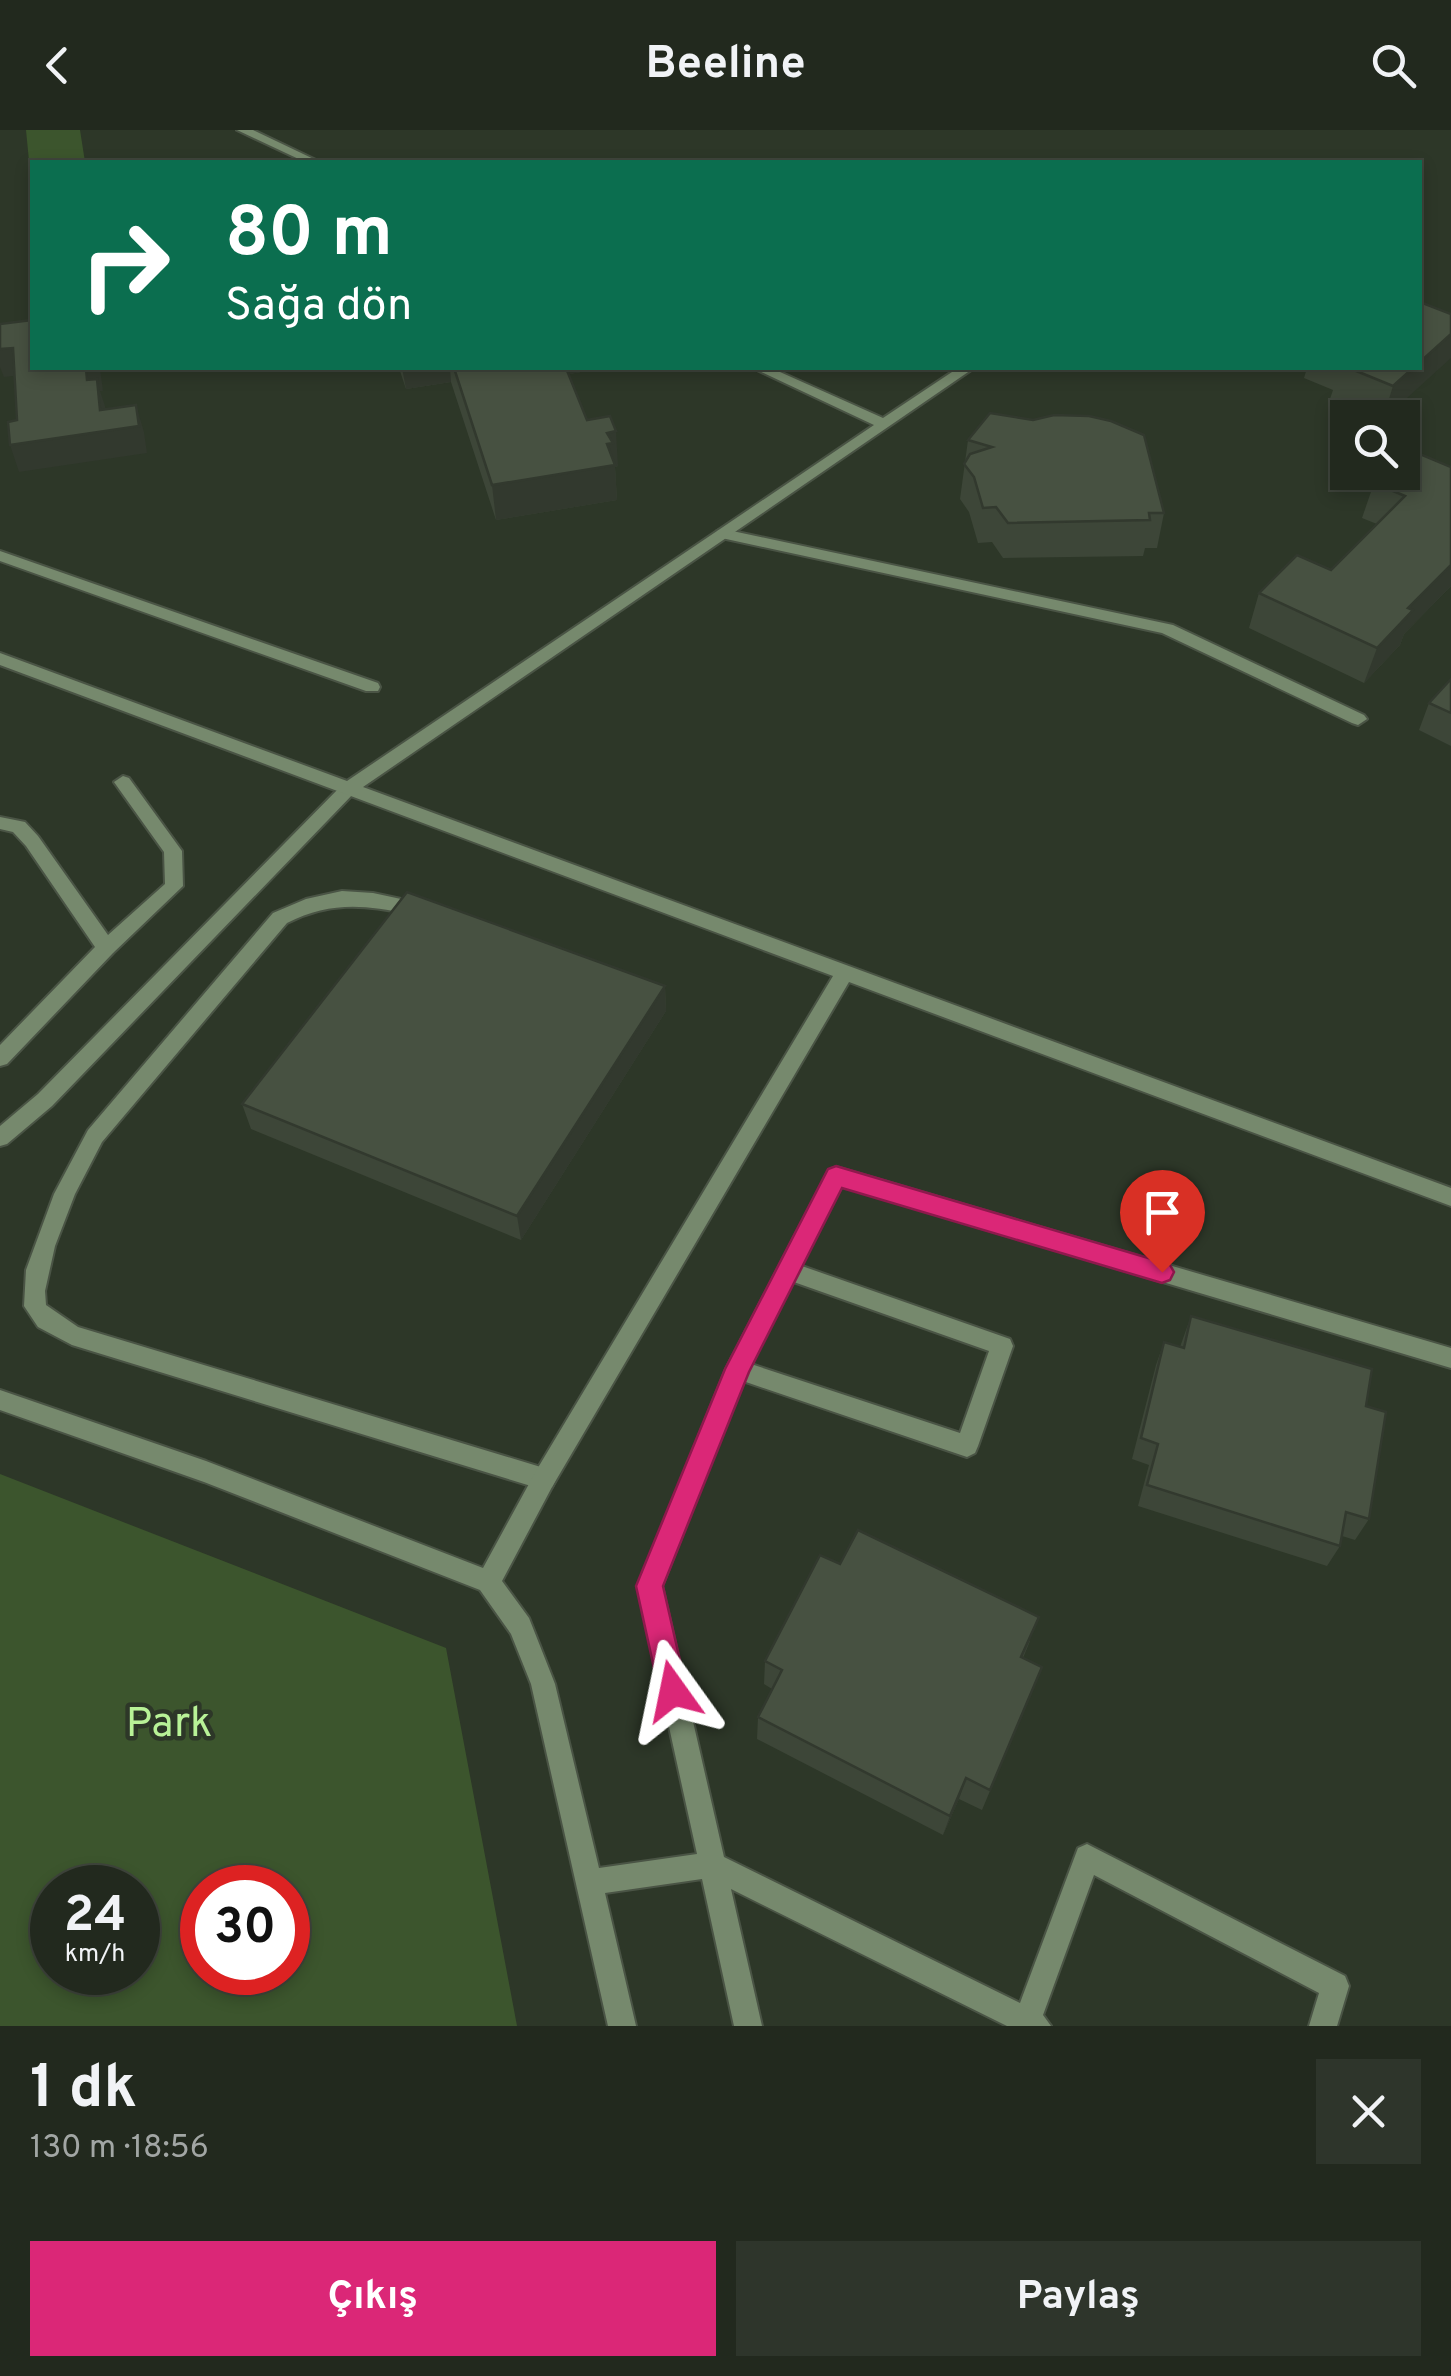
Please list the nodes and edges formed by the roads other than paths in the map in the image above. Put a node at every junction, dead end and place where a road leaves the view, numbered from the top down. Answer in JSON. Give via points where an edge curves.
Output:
{"nodes":[{"id":1,"x":243,"y":130,"type":"edge"},
{"id":2,"x":310,"y":160,"type":"edge"},
{"id":3,"x":764,"y":370,"type":"edge"},
{"id":4,"x":964,"y":370,"type":"edge"},
{"id":5,"x":884,"y":424,"type":"junction"},
{"id":6,"x":722,"y":534,"type":"junction"},
{"id":7,"x":0,"y":556,"type":"edge"},
{"id":8,"x":0,"y":659,"type":"edge"},
{"id":9,"x":372,"y":686,"type":"dead end"},
{"id":10,"x":1358,"y":720,"type":"dead end"},
{"id":11,"x":122,"y":782,"type":"dead end"},
{"id":12,"x":348,"y":788,"type":"junction"},
{"id":13,"x":0,"y":822,"type":"edge"},
{"id":14,"x":408,"y":907,"type":"edge"},
{"id":15,"x":106,"y":948,"type":"junction"},
{"id":16,"x":845,"y":972,"type":"junction"},
{"id":17,"x":0,"y":1058,"type":"edge"},
{"id":18,"x":0,"y":1138,"type":"edge"},
{"id":19,"x":1451,"y":1197,"type":"edge"},
{"id":20,"x":786,"y":1270,"type":"junction"},
{"id":21,"x":1451,"y":1358,"type":"edge"},
{"id":22,"x":737,"y":1369,"type":"junction"},
{"id":23,"x":0,"y":1400,"type":"edge"},
{"id":24,"x":544,"y":1479,"type":"junction"},
{"id":25,"x":488,"y":1582,"type":"junction"},
{"id":26,"x":710,"y":1865,"type":"junction"},
{"id":27,"x":590,"y":1882,"type":"junction"},
{"id":28,"x":1032,"y":2024,"type":"edge"},
{"id":29,"x":622,"y":2026,"type":"edge"},
{"id":30,"x":748,"y":2026,"type":"edge"},
{"id":31,"x":1323,"y":2026,"type":"edge"}],
"edges":[{"from":1,"to":2,"type":"street"},
{"from":3,"to":5,"type":"street"},
{"from":4,"to":5,"type":"street"},
{"from":5,"to":6,"type":"street"},
{"from":6,"to":10,"type":"street","via":[[1167,629]]},
{"from":6,"to":12,"type":"street"},
{"from":7,"to":9,"type":"street"},
{"from":8,"to":12,"type":"street"},
{"from":11,"to":15,"type":"street","via":[[173,851],[174,886]]},
{"from":12,"to":16,"type":"street"},
{"from":12,"to":18,"type":"street","via":[[45,1100]]},
{"from":13,"to":15,"type":"street","via":[[19,827],[32,841]]},
{"from":14,"to":24,"type":"street","via":[[337,896],[280,918],[74,1167],[33,1281],[35,1306],[72,1334]]},
{"from":15,"to":17,"type":"street"},
{"from":16,"to":19,"type":"street"},
{"from":16,"to":24,"type":"street"},
{"from":20,"to":21,"type":"street","via":[[836,1176]]},
{"from":20,"to":22,"type":"street"},
{"from":20,"to":22,"type":"street","via":[[1002,1346],[967,1446]]},
{"from":22,"to":26,"type":"street","via":[[650,1586]]},
{"from":23,"to":25,"type":"street"},
{"from":24,"to":25,"type":"street"},
{"from":25,"to":27,"type":"street","via":[[520,1626],[544,1684]]},
{"from":26,"to":27,"type":"street"},
{"from":26,"to":28,"type":"street"},
{"from":26,"to":30,"type":"street"},
{"from":27,"to":29,"type":"street"},
{"from":28,"to":31,"type":"street","via":[[1087,1858],[1335,1986]]}]}
